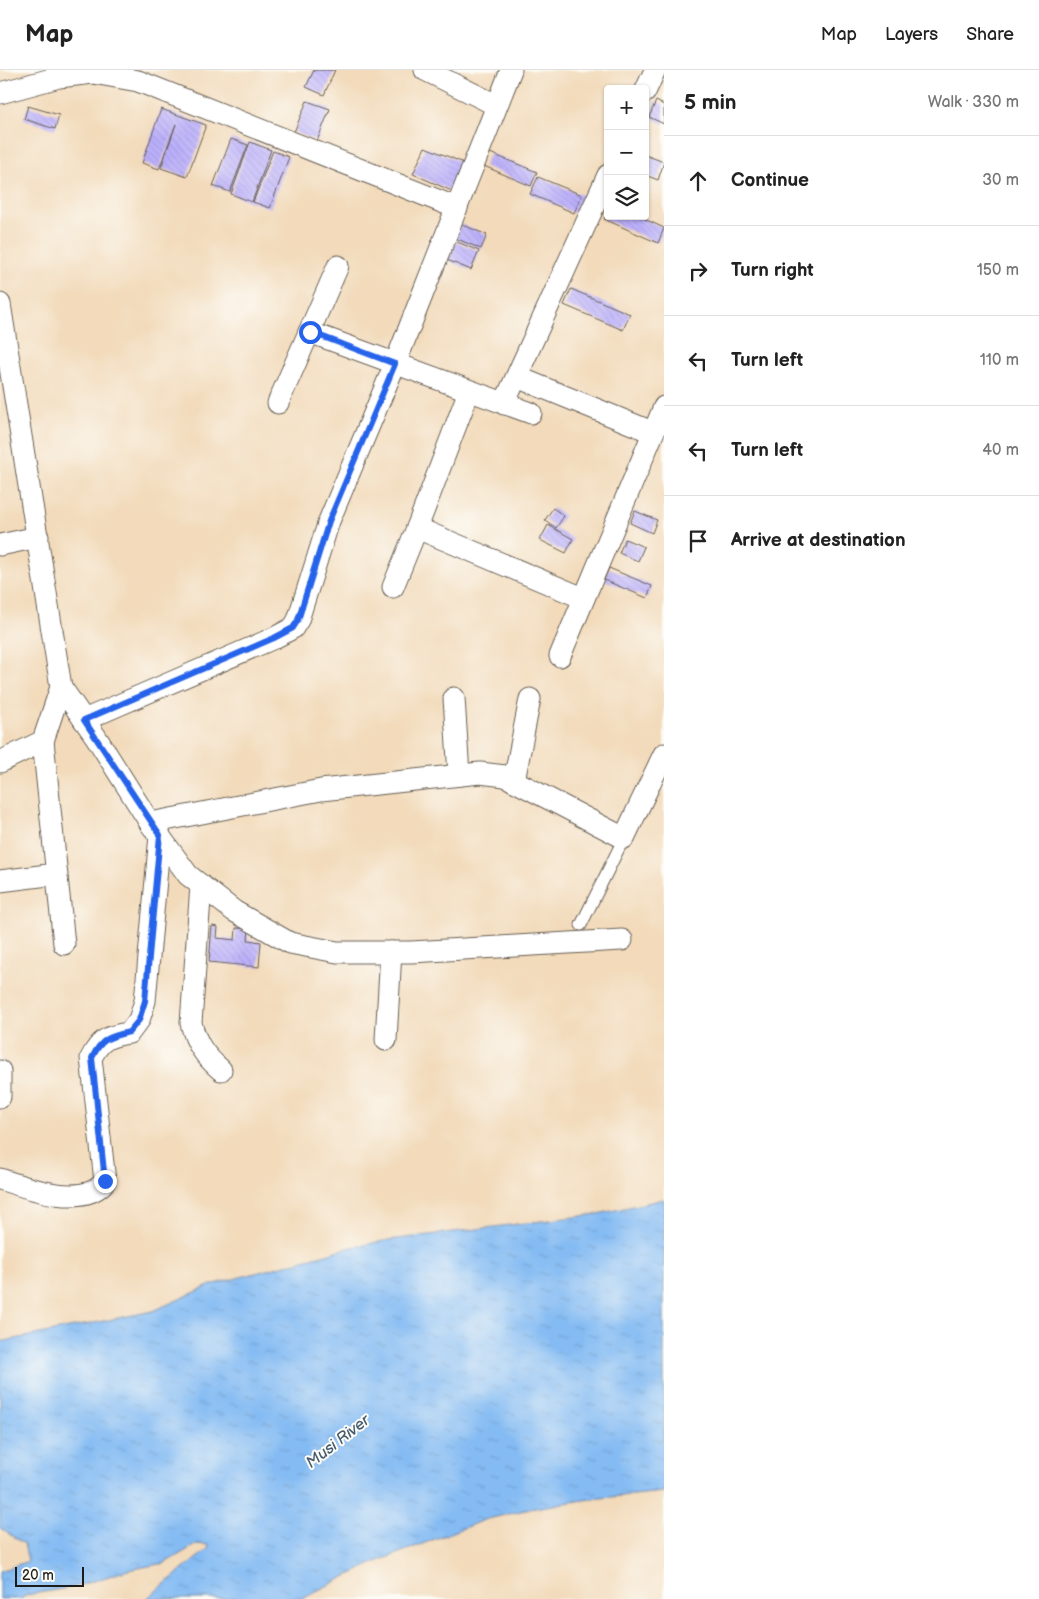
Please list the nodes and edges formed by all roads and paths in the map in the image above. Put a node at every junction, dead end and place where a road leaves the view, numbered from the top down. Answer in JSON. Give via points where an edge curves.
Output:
{"nodes":[{"id":1,"x":425,"y":70,"type":"edge"},
{"id":2,"x":511,"y":70,"type":"edge"},
{"id":3,"x":655,"y":70,"type":"edge"},
{"id":4,"x":648,"y":85,"type":"edge"},
{"id":5,"x":0,"y":92,"type":"edge"},
{"id":6,"x":496,"y":105,"type":"junction"},
{"id":7,"x":604,"y":184,"type":"edge"},
{"id":8,"x":457,"y":208,"type":"junction"},
{"id":9,"x":338,"y":266,"type":"dead end"},
{"id":10,"x":0,"y":304,"type":"edge"},
{"id":11,"x":310,"y":332,"type":"junction"},
{"id":12,"x":395,"y":364,"type":"junction"},
{"id":13,"x":517,"y":377,"type":"junction"},
{"id":14,"x":469,"y":391,"type":"junction"},
{"id":15,"x":7,"y":393,"type":"edge"},
{"id":16,"x":278,"y":403,"type":"dead end"},
{"id":17,"x":504,"y":404,"type":"junction"},
{"id":18,"x":664,"y":407,"type":"edge"},
{"id":19,"x":531,"y":413,"type":"dead end"},
{"id":20,"x":652,"y":432,"type":"junction"},
{"id":21,"x":417,"y":528,"type":"junction"},
{"id":22,"x":38,"y":537,"type":"junction"},
{"id":23,"x":0,"y":545,"type":"edge"},
{"id":24,"x":393,"y":587,"type":"dead end"},
{"id":25,"x":583,"y":598,"type":"junction"},
{"id":26,"x":560,"y":656,"type":"dead end"},
{"id":27,"x":61,"y":687,"type":"junction"},
{"id":28,"x":454,"y":698,"type":"dead end"},
{"id":29,"x":530,"y":699,"type":"dead end"},
{"id":30,"x":84,"y":720,"type":"junction"},
{"id":31,"x":43,"y":741,"type":"junction"},
{"id":32,"x":664,"y":754,"type":"edge"},
{"id":33,"x":0,"y":762,"type":"edge"},
{"id":34,"x":459,"y":775,"type":"junction"},
{"id":35,"x":514,"y":781,"type":"junction"},
{"id":36,"x":155,"y":829,"type":"junction"},
{"id":37,"x":624,"y":838,"type":"junction"},
{"id":38,"x":56,"y":874,"type":"junction"},
{"id":39,"x":0,"y":881,"type":"edge"},
{"id":40,"x":201,"y":885,"type":"junction"},
{"id":41,"x":581,"y":925,"type":"dead end"},
{"id":42,"x":622,"y":940,"type":"dead end"},
{"id":43,"x":64,"y":944,"type":"dead end"},
{"id":44,"x":391,"y":952,"type":"junction"},
{"id":45,"x":386,"y":1040,"type":"dead end"},
{"id":46,"x":220,"y":1070,"type":"dead end"},
{"id":47,"x":0,"y":1071,"type":"edge"},
{"id":48,"x":0,"y":1097,"type":"edge"},
{"id":49,"x":0,"y":1179,"type":"edge"}],
"edges":[{"from":1,"to":6,"type":"street"},
{"from":2,"to":6,"type":"street"},
{"from":3,"to":4,"type":"street"},
{"from":5,"to":8,"type":"street","via":[[59,77],[93,73],[138,81]]},
{"from":6,"to":8,"type":"street"},
{"from":7,"to":13,"type":"street"},
{"from":8,"to":12,"type":"street"},
{"from":9,"to":11,"type":"street"},
{"from":10,"to":15,"type":"street"},
{"from":11,"to":12,"type":"street"},
{"from":11,"to":16,"type":"street"},
{"from":12,"to":14,"type":"street"},
{"from":12,"to":30,"type":"street","via":[[329,521],[293,628]]},
{"from":13,"to":17,"type":"street"},
{"from":13,"to":20,"type":"street"},
{"from":14,"to":17,"type":"street"},
{"from":14,"to":21,"type":"street"},
{"from":15,"to":22,"type":"street"},
{"from":17,"to":19,"type":"street"},
{"from":18,"to":20,"type":"street"},
{"from":20,"to":25,"type":"street"},
{"from":21,"to":24,"type":"street"},
{"from":21,"to":25,"type":"street"},
{"from":22,"to":23,"type":"street"},
{"from":22,"to":27,"type":"street"},
{"from":25,"to":26,"type":"street"},
{"from":27,"to":30,"type":"street"},
{"from":27,"to":31,"type":"street"},
{"from":28,"to":34,"type":"street"},
{"from":29,"to":35,"type":"street"},
{"from":30,"to":36,"type":"street"},
{"from":31,"to":33,"type":"street"},
{"from":31,"to":38,"type":"street"},
{"from":32,"to":37,"type":"street"},
{"from":34,"to":35,"type":"street","via":[[480,773],[505,776]]},
{"from":34,"to":36,"type":"street","via":[[322,790]]},
{"from":35,"to":37,"type":"street"},
{"from":36,"to":40,"type":"street","via":[[188,875]]},
{"from":36,"to":49,"type":"street","via":[[145,1001],[139,1020],[129,1032],[111,1036],[98,1045],[92,1058],[105,1181],[93,1192],[76,1195],[55,1194]]},
{"from":37,"to":41,"type":"lane"},
{"from":38,"to":39,"type":"street"},
{"from":38,"to":43,"type":"street"},
{"from":40,"to":44,"type":"street","via":[[234,912],[290,943],[337,952]]},
{"from":40,"to":46,"type":"street","via":[[191,1024],[195,1040]]},
{"from":42,"to":44,"type":"street"},
{"from":44,"to":45,"type":"street"},
{"from":47,"to":48,"type":"street"}]}
